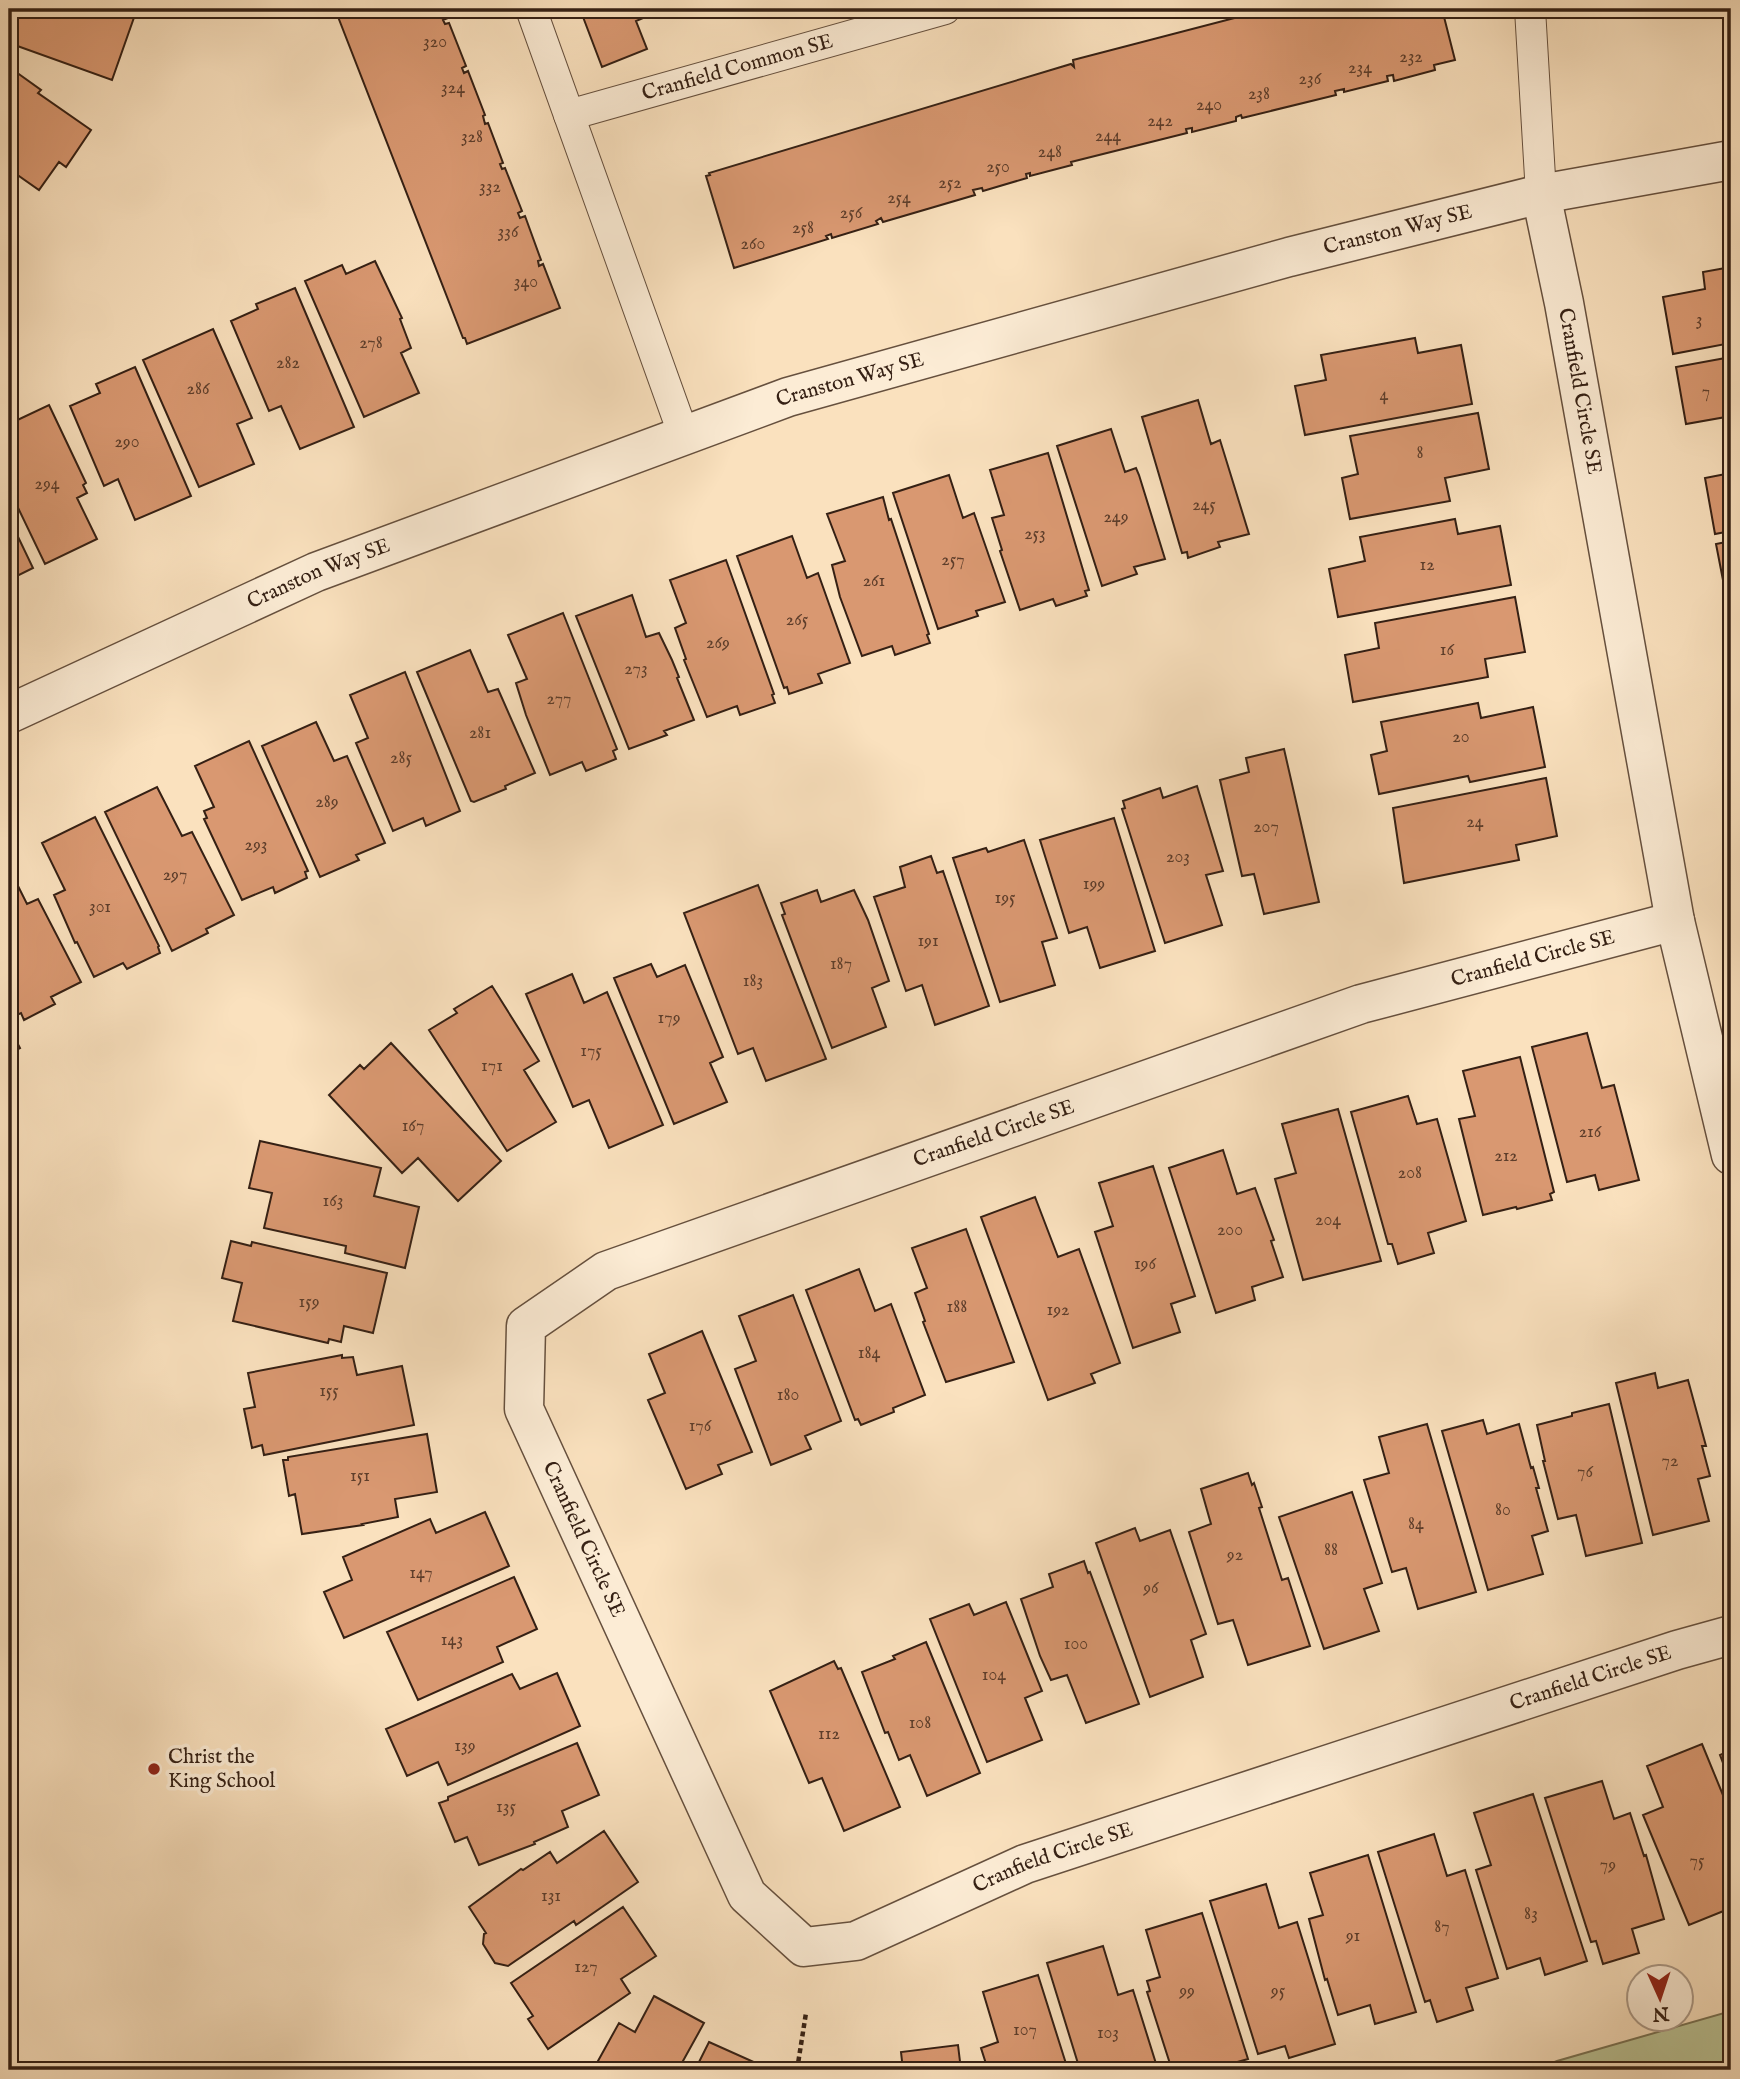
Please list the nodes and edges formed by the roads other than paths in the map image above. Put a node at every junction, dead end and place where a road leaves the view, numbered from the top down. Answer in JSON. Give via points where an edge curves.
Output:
{"nodes":[{"id":1,"x":531,"y":9,"type":"edge"},
{"id":2,"x":945,"y":9,"type":"edge"},
{"id":3,"x":1530,"y":9,"type":"edge"},
{"id":4,"x":569,"y":114,"type":"junction"},
{"id":5,"x":1731,"y":160,"type":"edge"},
{"id":6,"x":1541,"y":194,"type":"junction"},
{"id":7,"x":684,"y":436,"type":"junction"},
{"id":8,"x":9,"y":714,"type":"edge"},
{"id":9,"x":1675,"y":921,"type":"junction"},
{"id":10,"x":1731,"y":1155,"type":"edge"},
{"id":11,"x":1731,"y":1635,"type":"edge"}],
"edges":[{"from":1,"to":4,"type":"lane"},
{"from":2,"to":4,"type":"lane","name":"Cranfield Common SE"},
{"from":3,"to":6,"type":"lane"},
{"from":4,"to":7,"type":"lane"},
{"from":5,"to":6,"type":"street","name":"Cranston Way SE"},
{"from":6,"to":7,"type":"street","name":"Cranston Way SE","via":[[1289,257],[788,397]]},
{"from":6,"to":9,"type":"street","name":"Cranfield Circle SE"},
{"from":7,"to":8,"type":"street","name":"Cranston Way SE","via":[[316,572]]},
{"from":9,"to":10,"type":"street","name":"Cranfield Circle SE"},
{"from":9,"to":11,"type":"street","name":"Cranfield Circle SE","via":[[1361,1004],[606,1271],[526,1326],[524,1409],[747,1895],[804,1947],[856,1941],[1025,1864]]}]}
